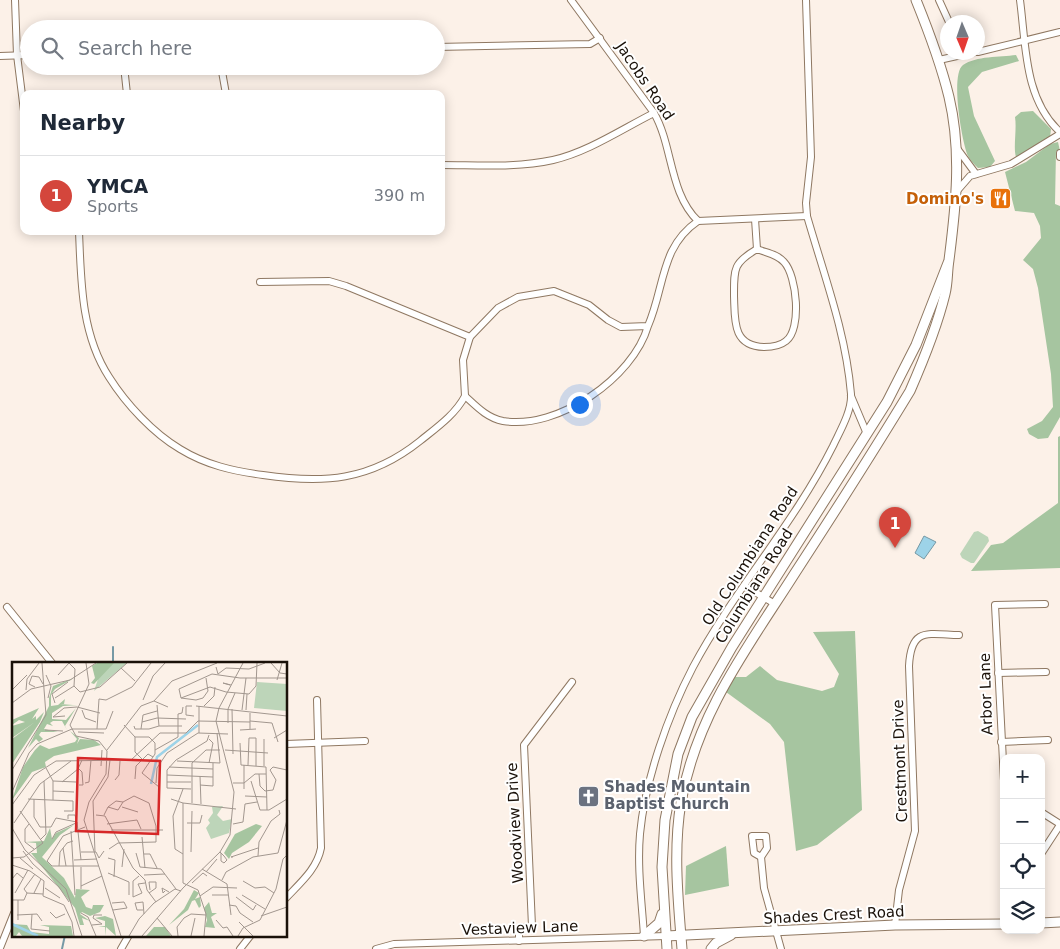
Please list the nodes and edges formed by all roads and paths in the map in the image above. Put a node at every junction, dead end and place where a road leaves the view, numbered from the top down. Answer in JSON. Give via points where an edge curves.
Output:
{"nodes":[{"id":1,"x":15,"y":0,"type":"edge"},
{"id":2,"x":571,"y":0,"type":"edge"},
{"id":3,"x":806,"y":0,"type":"edge"},
{"id":4,"x":916,"y":0,"type":"edge"},
{"id":5,"x":939,"y":0,"type":"edge"},
{"id":6,"x":1020,"y":0,"type":"edge"},
{"id":7,"x":946,"y":15,"type":"edge"},
{"id":8,"x":1060,"y":32,"type":"edge"},
{"id":9,"x":600,"y":38,"type":"junction"},
{"id":10,"x":1024,"y":42,"type":"junction"},
{"id":11,"x":445,"y":48,"type":"edge"},
{"id":12,"x":985,"y":50,"type":"edge"},
{"id":13,"x":17,"y":55,"type":"junction"},
{"id":14,"x":0,"y":56,"type":"edge"},
{"id":15,"x":939,"y":60,"type":"joint"},
{"id":16,"x":125,"y":75,"type":"edge"},
{"id":17,"x":223,"y":75,"type":"edge"},
{"id":18,"x":21,"y":90,"type":"edge"},
{"id":19,"x":126,"y":90,"type":"edge"},
{"id":20,"x":225,"y":90,"type":"edge"},
{"id":21,"x":654,"y":112,"type":"junction"},
{"id":22,"x":1060,"y":133,"type":"edge"},
{"id":23,"x":956,"y":146,"type":"junction"},
{"id":24,"x":445,"y":165,"type":"edge"},
{"id":25,"x":976,"y":174,"type":"junction"},
{"id":26,"x":957,"y":191,"type":"junction"},
{"id":27,"x":807,"y":216,"type":"junction"},
{"id":28,"x":755,"y":219,"type":"junction"},
{"id":29,"x":698,"y":221,"type":"junction"},
{"id":30,"x":79,"y":235,"type":"edge"},
{"id":31,"x":757,"y":250,"type":"junction"},
{"id":32,"x":948,"y":262,"type":"junction"},
{"id":33,"x":260,"y":282,"type":"dead end"},
{"id":34,"x":648,"y":326,"type":"junction"},
{"id":35,"x":470,"y":337,"type":"junction"},
{"id":36,"x":850,"y":394,"type":"junction"},
{"id":37,"x":464,"y":396,"type":"junction"},
{"id":38,"x":867,"y":434,"type":"junction"},
{"id":39,"x":746,"y":586,"type":"junction"},
{"id":40,"x":763,"y":597,"type":"junction"},
{"id":41,"x":775,"y":604,"type":"junction"},
{"id":42,"x":1045,"y":604,"type":"dead end"},
{"id":43,"x":7,"y":607,"type":"dead end"},
{"id":44,"x":959,"y":635,"type":"dead end"},
{"id":45,"x":50,"y":662,"type":"edge"},
{"id":46,"x":1046,"y":672,"type":"dead end"},
{"id":47,"x":998,"y":673,"type":"junction"},
{"id":48,"x":572,"y":682,"type":"dead end"},
{"id":49,"x":317,"y":700,"type":"dead end"},
{"id":50,"x":1048,"y":740,"type":"dead end"},
{"id":51,"x":365,"y":741,"type":"dead end"},
{"id":52,"x":318,"y":742,"type":"junction"},
{"id":53,"x":1001,"y":742,"type":"junction"},
{"id":54,"x":288,"y":744,"type":"edge"},
{"id":55,"x":678,"y":754,"type":"junction"},
{"id":56,"x":1002,"y":754,"type":"edge"},
{"id":57,"x":692,"y":758,"type":"junction"},
{"id":58,"x":1045,"y":815,"type":"edge"},
{"id":59,"x":1060,"y":825,"type":"edge"},
{"id":60,"x":1045,"y":848,"type":"edge"},
{"id":61,"x":761,"y":857,"type":"dead end"},
{"id":62,"x":662,"y":867,"type":"junction"},
{"id":63,"x":677,"y":867,"type":"junction"},
{"id":64,"x":288,"y":896,"type":"edge"},
{"id":65,"x":664,"y":906,"type":"junction"},
{"id":66,"x":12,"y":918,"type":"edge"},
{"id":67,"x":1060,"y":922,"type":"edge"},
{"id":68,"x":1045,"y":923,"type":"edge"},
{"id":69,"x":1000,"y":924,"type":"edge"},
{"id":70,"x":896,"y":925,"type":"junction"},
{"id":71,"x":776,"y":931,"type":"junction"},
{"id":72,"x":734,"y":934,"type":"junction"},
{"id":73,"x":128,"y":936,"type":"edge"},
{"id":74,"x":250,"y":936,"type":"edge"},
{"id":75,"x":644,"y":936,"type":"junction"},
{"id":76,"x":666,"y":936,"type":"junction"},
{"id":77,"x":680,"y":936,"type":"junction"},
{"id":78,"x":519,"y":940,"type":"junction"},
{"id":79,"x":777,"y":942,"type":"junction"},
{"id":80,"x":0,"y":948,"type":"edge"},
{"id":81,"x":121,"y":949,"type":"edge"},
{"id":82,"x":240,"y":949,"type":"edge"},
{"id":83,"x":377,"y":949,"type":"edge"},
{"id":84,"x":667,"y":949,"type":"edge"},
{"id":85,"x":682,"y":949,"type":"edge"},
{"id":86,"x":711,"y":949,"type":"edge"},
{"id":87,"x":774,"y":949,"type":"edge"},
{"id":88,"x":781,"y":949,"type":"edge"}],
"edges":[{"from":1,"to":13,"type":"street"},
{"from":2,"to":9,"type":"street","name":"Jacobs Road"},
{"from":3,"to":27,"type":"street","name":"Old Columbiana Road","via":[[811,157]]},
{"from":4,"to":15,"type":"main road","name":"Columbiana Road"},
{"from":5,"to":7,"type":"street"},
{"from":6,"to":10,"type":"street"},
{"from":8,"to":10,"type":"street"},
{"from":9,"to":11,"type":"street","via":[[590,44]]},
{"from":9,"to":21,"type":"street","name":"Jacobs Road"},
{"from":10,"to":12,"type":"street"},
{"from":10,"to":22,"type":"street","via":[[1037,99]]},
{"from":13,"to":14,"type":"street"},
{"from":13,"to":18,"type":"street"},
{"from":15,"to":23,"type":"main road","name":"Columbiana Road"},
{"from":16,"to":19,"type":"street"},
{"from":17,"to":20,"type":"street"},
{"from":21,"to":24,"type":"street","via":[[576,153],[553,160],[528,164]]},
{"from":21,"to":29,"type":"street","name":"Jacobs Road","via":[[662,126],[680,193],[689,212]]},
{"from":22,"to":25,"type":"street","via":[[1011,164]]},
{"from":23,"to":25,"type":"street"},
{"from":23,"to":26,"type":"main road","name":"Columbiana Road"},
{"from":25,"to":26,"type":"street","via":[[970,176]]},
{"from":26,"to":32,"type":"main road","name":"Columbiana Road"},
{"from":27,"to":28,"type":"street"},
{"from":27,"to":36,"type":"street","name":"Old Columbiana Road","via":[[839,325]]},
{"from":28,"to":29,"type":"street"},
{"from":28,"to":31,"type":"street"},
{"from":29,"to":34,"type":"street","via":[[676,241],[668,257]]},
{"from":30,"to":37,"type":"street","via":[[82,298],[100,361],[128,402],[164,439],[201,460],[228,470],[297,480],[354,475],[404,454],[439,426],[459,406]]},
{"from":31,"to":31,"type":"street","via":[[742,258],[734,270],[734,322],[736,331],[745,342],[753,346],[777,346],[787,341],[795,330],[792,273],[784,261]]},
{"from":32,"to":38,"type":"main road","name":"Columbiana Road","via":[[914,350]]},
{"from":32,"to":41,"type":"main road","name":"Columbiana Road","via":[[949,276],[942,307],[910,390]]},
{"from":33,"to":35,"type":"street","via":[[329,282],[346,286]]},
{"from":34,"to":35,"type":"street","via":[[621,327],[579,300],[554,292],[538,292],[518,297],[498,308]]},
{"from":34,"to":37,"type":"street","via":[[637,352],[616,377],[600,390],[559,412],[529,421],[503,421],[484,414]]},
{"from":35,"to":37,"type":"street","via":[[463,360]]},
{"from":36,"to":38,"type":"street","name":"Old Columbiana Road"},
{"from":36,"to":39,"type":"street","name":"Old Columbiana Road","via":[[847,415],[826,461]]},
{"from":38,"to":40,"type":"main road","name":"Columbiana Road"},
{"from":39,"to":40,"type":"street"},
{"from":39,"to":75,"type":"street","name":"Old Columbiana Road","via":[[692,669],[670,719],[649,785],[640,834]]},
{"from":40,"to":41,"type":"street"},
{"from":40,"to":55,"type":"main road","name":"Columbiana Road","via":[[700,700]]},
{"from":41,"to":57,"type":"main road","name":"Columbiana Road","via":[[712,706]]},
{"from":42,"to":47,"type":"street","name":"Arbor Lane","via":[[995,605]]},
{"from":43,"to":45,"type":"street"},
{"from":44,"to":70,"type":"street","name":"Crestmont Drive","via":[[924,634],[915,639],[911,648],[915,831],[899,890]]},
{"from":46,"to":47,"type":"street"},
{"from":47,"to":53,"type":"street","name":"Arbor Lane"},
{"from":48,"to":78,"type":"street","name":"Woodview Drive","via":[[524,745],[532,926],[519,930]]},
{"from":49,"to":52,"type":"street"},
{"from":50,"to":53,"type":"street"},
{"from":51,"to":52,"type":"street"},
{"from":52,"to":54,"type":"street"},
{"from":52,"to":64,"type":"street","via":[[320,858]]},
{"from":53,"to":56,"type":"street","name":"Arbor Lane"},
{"from":55,"to":57,"type":"main road"},
{"from":55,"to":62,"type":"main road","name":"Columbiana Road","via":[[664,820]]},
{"from":57,"to":63,"type":"main road","name":"Columbiana Road","via":[[681,802]]},
{"from":58,"to":59,"type":"street"},
{"from":59,"to":60,"type":"street"},
{"from":61,"to":71,"type":"street","via":[[764,888]]},
{"from":62,"to":63,"type":"main road"},
{"from":62,"to":65,"type":"main road","name":"Columbiana Road"},
{"from":63,"to":77,"type":"main road","name":"Columbiana Road"},
{"from":65,"to":75,"type":"main road","via":[[659,923]]},
{"from":65,"to":76,"type":"main road","name":"Columbiana Road"},
{"from":66,"to":80,"type":"street"},
{"from":67,"to":68,"type":"main road"},
{"from":69,"to":70,"type":"main road","name":"Shades Crest Road"},
{"from":70,"to":71,"type":"main road","name":"Shades Crest Road"},
{"from":71,"to":72,"type":"main road","name":"Shades Crest Road"},
{"from":71,"to":79,"type":"street"},
{"from":72,"to":77,"type":"main road","name":"Shades Crest Road"},
{"from":72,"to":86,"type":"main road"},
{"from":73,"to":81,"type":"street"},
{"from":74,"to":82,"type":"street"},
{"from":75,"to":76,"type":"street","name":"Vestaview Lane"},
{"from":75,"to":78,"type":"street","name":"Vestaview Lane"},
{"from":76,"to":77,"type":"main road","name":"Shades Crest Road"},
{"from":76,"to":84,"type":"main road","name":"Columbiana Road"},
{"from":77,"to":85,"type":"main road","name":"Columbiana Road"},
{"from":78,"to":83,"type":"street","name":"Vestaview Lane","via":[[394,944]]},
{"from":79,"to":87,"type":"street"},
{"from":79,"to":88,"type":"street"}]}
